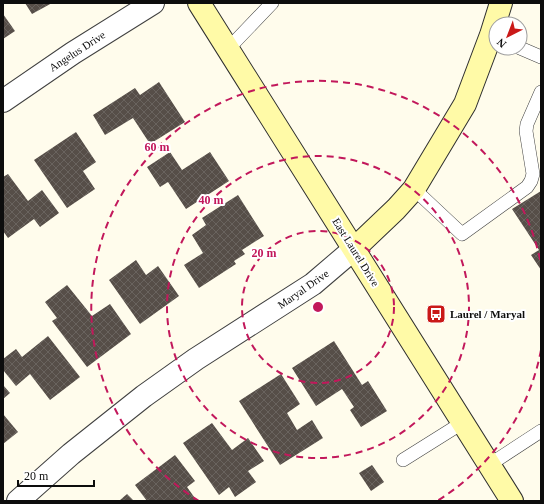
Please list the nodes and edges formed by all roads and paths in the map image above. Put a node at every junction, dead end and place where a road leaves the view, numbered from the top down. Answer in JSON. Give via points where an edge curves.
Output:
{"nodes":[{"id":1,"x":153,"y":3,"type":"edge"},
{"id":2,"x":199,"y":3,"type":"edge"},
{"id":3,"x":272,"y":3,"type":"edge"},
{"id":4,"x":501,"y":3,"type":"edge"},
{"id":5,"x":498,"y":16,"type":"edge"},
{"id":6,"x":228,"y":49,"type":"junction"},
{"id":7,"x":488,"y":50,"type":"edge"},
{"id":8,"x":528,"y":52,"type":"edge"},
{"id":9,"x":541,"y":58,"type":"edge"},
{"id":10,"x":541,"y":92,"type":"edge"},
{"id":11,"x":3,"y":101,"type":"edge"},
{"id":12,"x":414,"y":189,"type":"junction"},
{"id":13,"x":354,"y":249,"type":"junction"},
{"id":14,"x":462,"y":423,"type":"junction"},
{"id":15,"x":541,"y":431,"type":"edge"},
{"id":16,"x":403,"y":460,"type":"dead end"},
{"id":17,"x":489,"y":465,"type":"junction"},
{"id":18,"x":18,"y":501,"type":"edge"},
{"id":19,"x":512,"y":501,"type":"edge"}],
"edges":[{"from":1,"to":11,"type":"street","name":"Angelus Drive"},
{"from":2,"to":6,"type":"main road","name":"East Laurel Drive"},
{"from":3,"to":6,"type":"lane"},
{"from":4,"to":5,"type":"main road","name":"Maryal Drive"},
{"from":6,"to":13,"type":"main road","name":"East Laurel Drive"},
{"from":7,"to":12,"type":"main road","name":"Maryal Drive","via":[[465,104]]},
{"from":8,"to":9,"type":"lane"},
{"from":10,"to":12,"type":"lane","via":[[527,124],[533,174],[527,187],[462,234]]},
{"from":12,"to":13,"type":"main road","name":"Maryal Drive"},
{"from":13,"to":14,"type":"main road","name":"East Laurel Drive"},
{"from":13,"to":18,"type":"street","name":"Maryal Drive","via":[[313,284],[196,359],[144,396]]},
{"from":14,"to":16,"type":"lane"},
{"from":14,"to":17,"type":"main road","name":"East Laurel Drive"},
{"from":15,"to":17,"type":"lane"},
{"from":17,"to":19,"type":"main road","name":"East Laurel Drive"}]}
